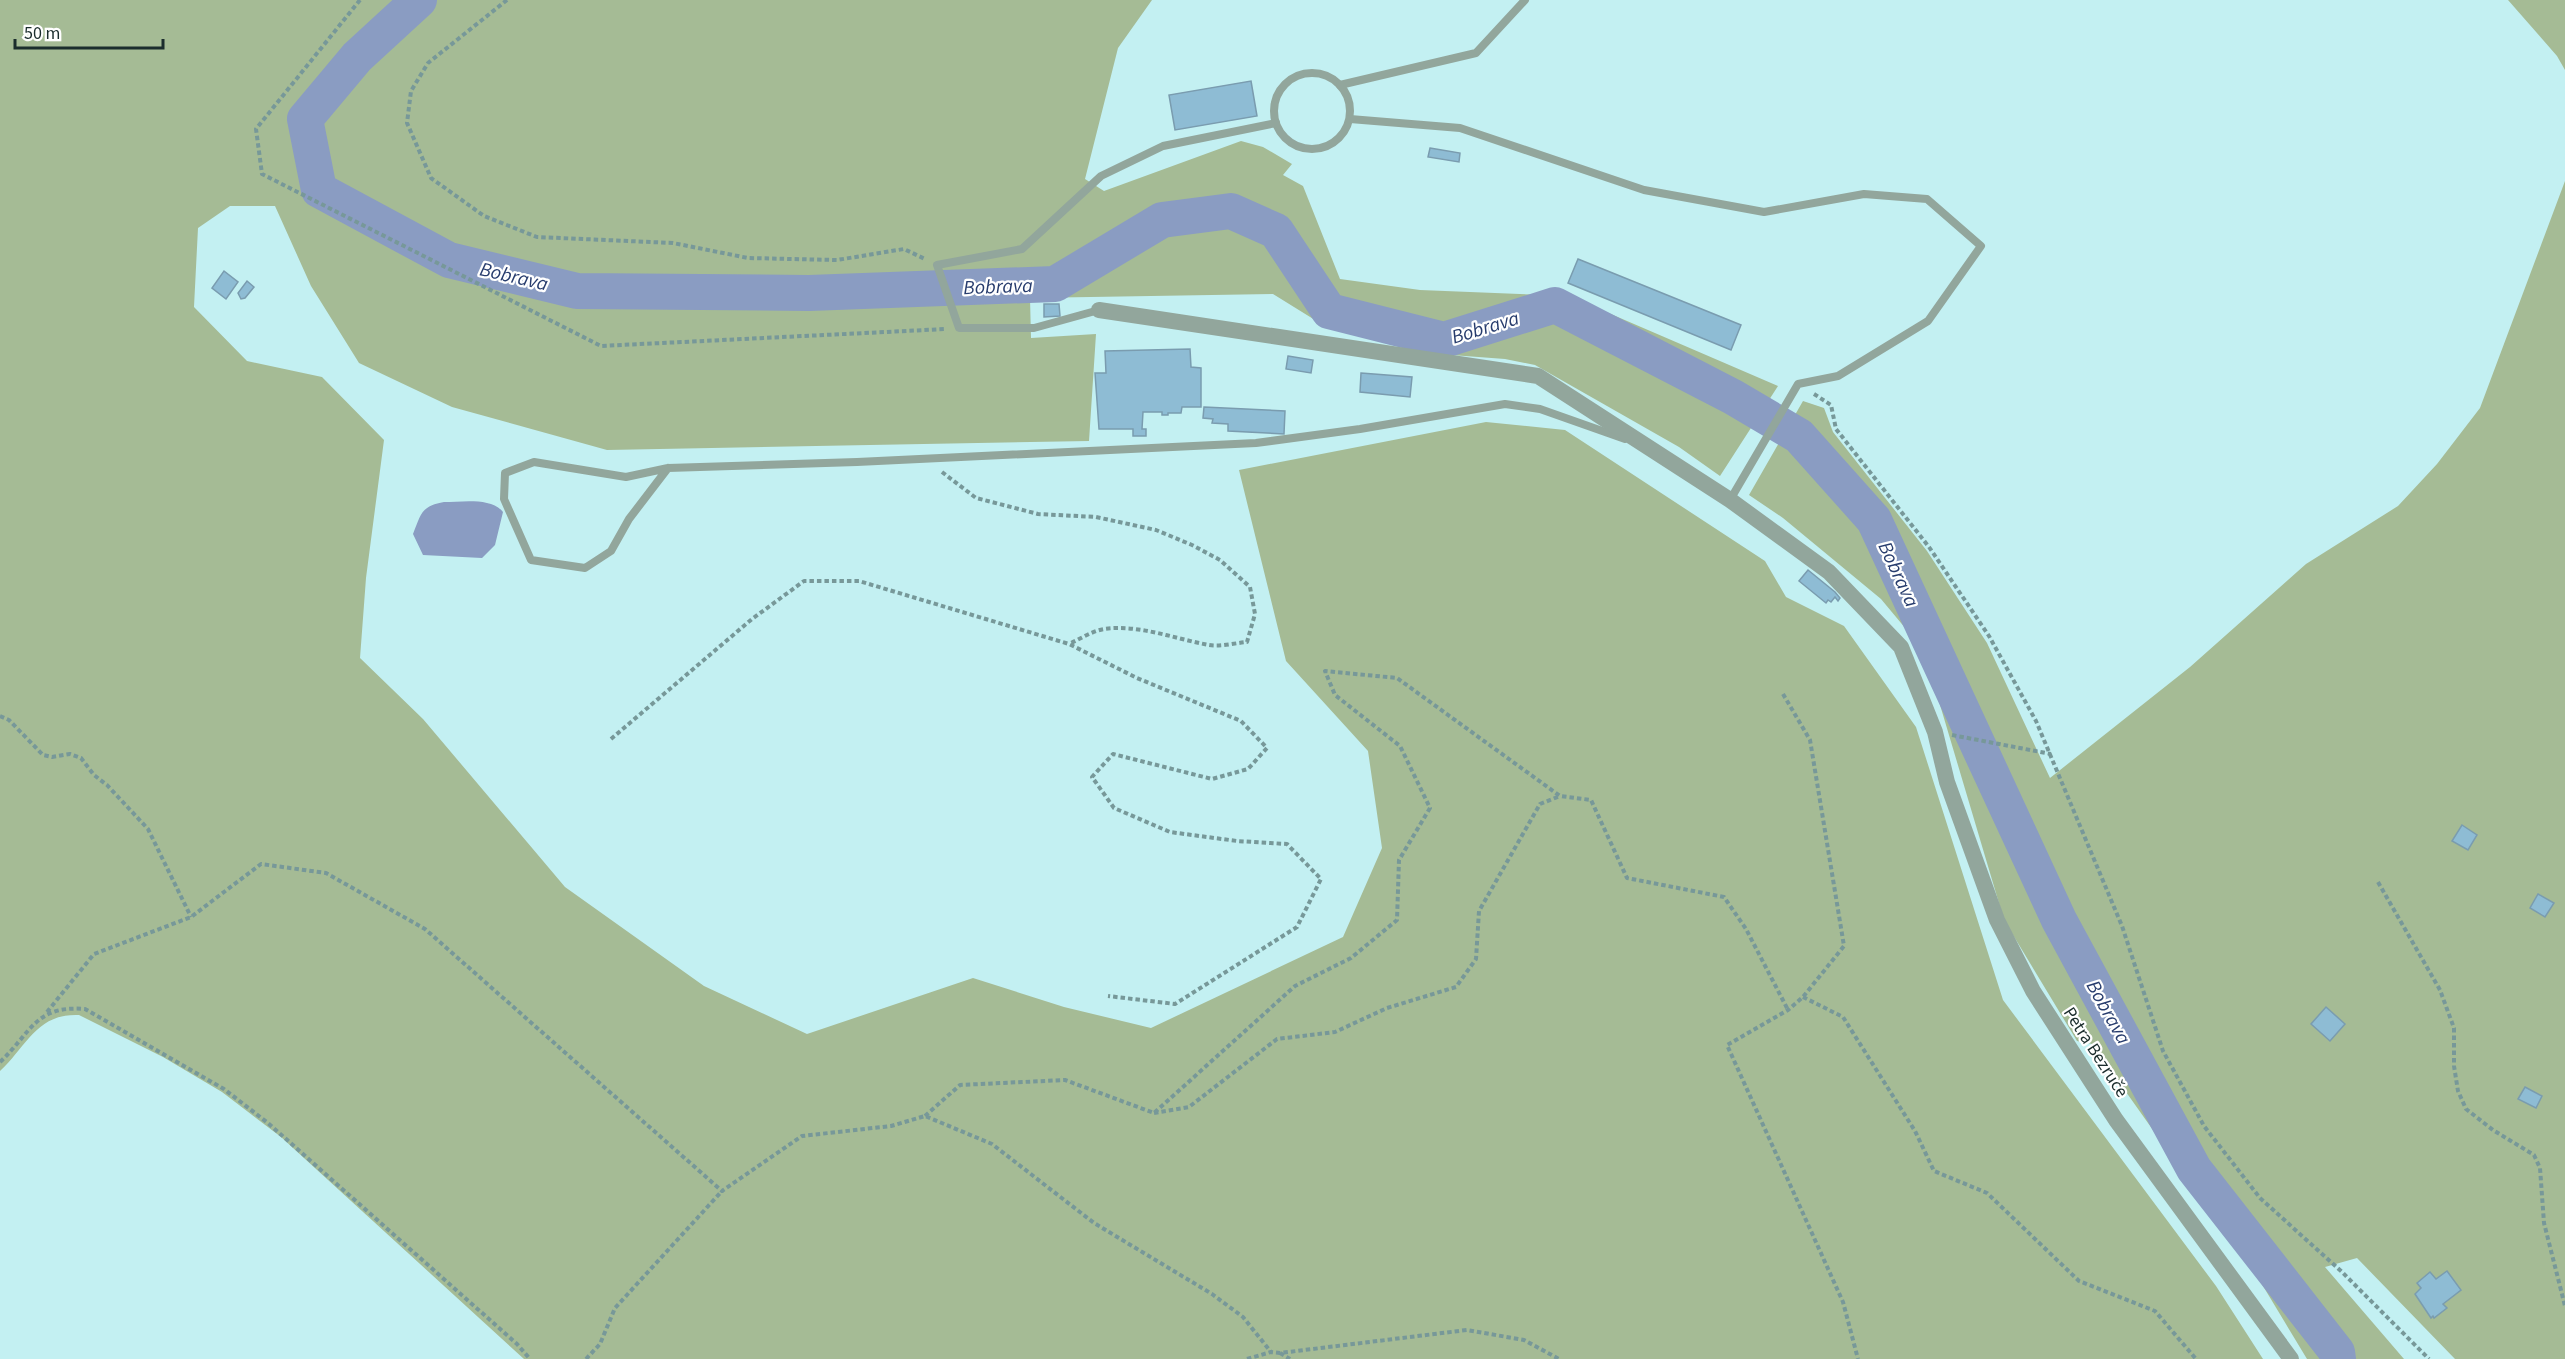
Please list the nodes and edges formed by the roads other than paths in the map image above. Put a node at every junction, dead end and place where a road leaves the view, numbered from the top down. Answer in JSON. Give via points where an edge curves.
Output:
{"nodes":[{"id":1,"x":1525,"y":0,"type":"edge"},
{"id":2,"x":1340,"y":86,"type":"junction"},
{"id":3,"x":1350,"y":119,"type":"junction"},
{"id":4,"x":1276,"y":123,"type":"junction"},
{"id":5,"x":1099,"y":310,"type":"joint"},
{"id":6,"x":1646,"y":446,"type":"junction"},
{"id":7,"x":668,"y":468,"type":"junction"},
{"id":8,"x":1730,"y":500,"type":"junction"},
{"id":9,"x":2291,"y":1359,"type":"edge"}],
"edges":[{"from":1,"to":2,"type":"lane","via":[[1476,53]]},
{"from":2,"to":3,"type":"lane","via":[[1347,96]]},
{"from":2,"to":4,"type":"lane","via":[[1317,74],[1291,80],[1277,97]]},
{"from":3,"to":4,"type":"lane","via":[[1336,141],[1315,149],[1290,142]]},
{"from":3,"to":8,"type":"lane","via":[[1460,129],[1644,190],[1764,212],[1864,194],[1926,199],[1982,246],[1928,321],[1838,376],[1798,384]]},
{"from":4,"to":5,"type":"lane","via":[[1163,146],[1101,176],[1022,249],[938,269],[959,328],[1034,328]]},
{"from":5,"to":6,"type":"street","name":"Petra Bezruče","via":[[1538,376]]},
{"from":6,"to":7,"type":"lane","via":[[1540,409],[1505,404],[1256,443]]},
{"from":6,"to":8,"type":"street","name":"Petra Bezruče"},
{"from":7,"to":7,"type":"lane","via":[[626,477],[534,462],[505,473],[504,499],[531,561],[585,568],[611,550]]},
{"from":8,"to":9,"type":"street","name":"Petra Bezruče","via":[[1829,572],[1901,647],[1935,732],[1947,782],[1997,920],[2033,991],[2116,1120]]}]}
